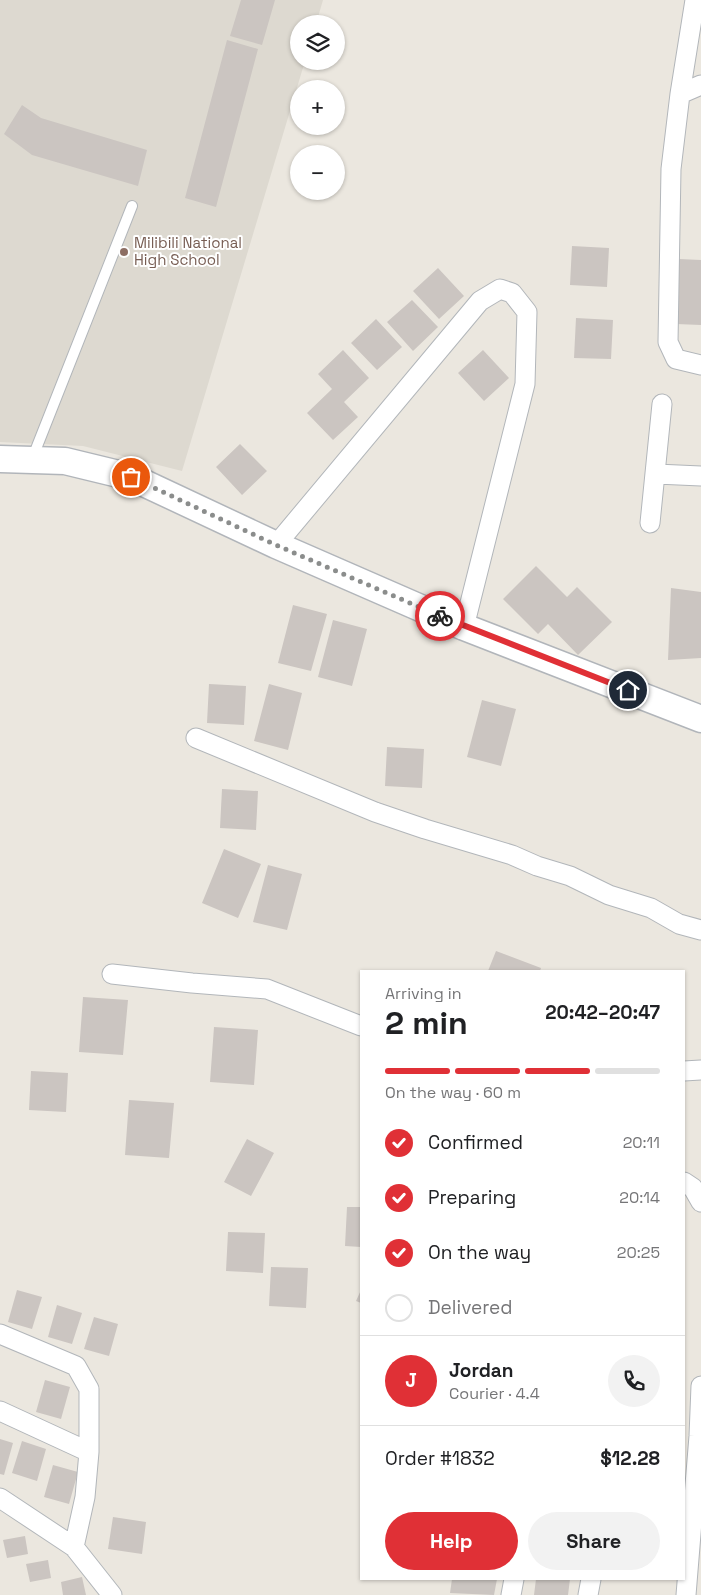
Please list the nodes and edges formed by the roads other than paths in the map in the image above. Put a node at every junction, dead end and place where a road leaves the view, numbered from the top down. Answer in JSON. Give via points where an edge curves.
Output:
{"nodes":[{"id":1,"x":695,"y":0,"type":"edge"},
{"id":2,"x":701,"y":84,"type":"edge"},
{"id":3,"x":680,"y":94,"type":"junction"},
{"id":4,"x":132,"y":206,"type":"dead end"},
{"id":5,"x":701,"y":365,"type":"edge"},
{"id":6,"x":662,"y":404,"type":"dead end"},
{"id":7,"x":0,"y":459,"type":"edge"},
{"id":8,"x":31,"y":460,"type":"junction"},
{"id":9,"x":656,"y":474,"type":"junction"},
{"id":10,"x":701,"y":476,"type":"edge"},
{"id":11,"x":650,"y":523,"type":"dead end"},
{"id":12,"x":276,"y":545,"type":"junction"},
{"id":13,"x":464,"y":627,"type":"junction"},
{"id":14,"x":701,"y":719,"type":"edge"},
{"id":15,"x":196,"y":738,"type":"dead end"},
{"id":16,"x":701,"y":930,"type":"edge"},
{"id":17,"x":112,"y":974,"type":"dead end"},
{"id":18,"x":360,"y":1026,"type":"edge"},
{"id":19,"x":701,"y":1070,"type":"edge"},
{"id":20,"x":685,"y":1071,"type":"edge"},
{"id":21,"x":685,"y":1183,"type":"edge"},
{"id":22,"x":701,"y":1202,"type":"edge"},
{"id":23,"x":0,"y":1334,"type":"edge"},
{"id":24,"x":701,"y":1386,"type":"edge"},
{"id":25,"x":685,"y":1393,"type":"edge"},
{"id":26,"x":700,"y":1395,"type":"edge"},
{"id":27,"x":0,"y":1410,"type":"edge"},
{"id":28,"x":89,"y":1452,"type":"junction"},
{"id":29,"x":690,"y":1484,"type":"edge"},
{"id":30,"x":0,"y":1498,"type":"edge"},
{"id":31,"x":74,"y":1547,"type":"junction"},
{"id":32,"x":685,"y":1566,"type":"edge"},
{"id":33,"x":514,"y":1580,"type":"edge"},
{"id":34,"x":591,"y":1580,"type":"edge"},
{"id":35,"x":112,"y":1595,"type":"edge"},
{"id":36,"x":511,"y":1595,"type":"edge"},
{"id":37,"x":588,"y":1595,"type":"edge"},
{"id":38,"x":686,"y":1595,"type":"edge"}],
"edges":[{"from":1,"to":3,"type":"street"},
{"from":2,"to":3,"type":"street"},
{"from":3,"to":5,"type":"street","via":[[671,169],[668,342],[676,359]]},
{"from":4,"to":8,"type":"lane"},
{"from":6,"to":9,"type":"street"},
{"from":7,"to":8,"type":"main road"},
{"from":8,"to":12,"type":"main road","via":[[65,461],[131,477]]},
{"from":9,"to":10,"type":"street"},
{"from":9,"to":11,"type":"street"},
{"from":12,"to":13,"type":"main road"},
{"from":12,"to":13,"type":"street","via":[[480,301],[500,289],[512,293],[527,312],[525,384]]},
{"from":13,"to":14,"type":"main road"},
{"from":15,"to":16,"type":"street","via":[[375,812],[512,855],[570,876],[609,895],[651,908],[679,924]]},
{"from":17,"to":18,"type":"street","via":[[267,989]]},
{"from":19,"to":20,"type":"street"},
{"from":21,"to":22,"type":"street","via":[[693,1188]]},
{"from":23,"to":28,"type":"street","via":[[76,1366],[89,1389]]},
{"from":24,"to":26,"type":"street"},
{"from":25,"to":26,"type":"street"},
{"from":26,"to":29,"type":"street"},
{"from":27,"to":28,"type":"street"},
{"from":28,"to":31,"type":"street"},
{"from":29,"to":32,"type":"street"},
{"from":30,"to":31,"type":"street"},
{"from":31,"to":35,"type":"street"},
{"from":32,"to":38,"type":"street"},
{"from":33,"to":36,"type":"street"},
{"from":34,"to":37,"type":"street"}]}
